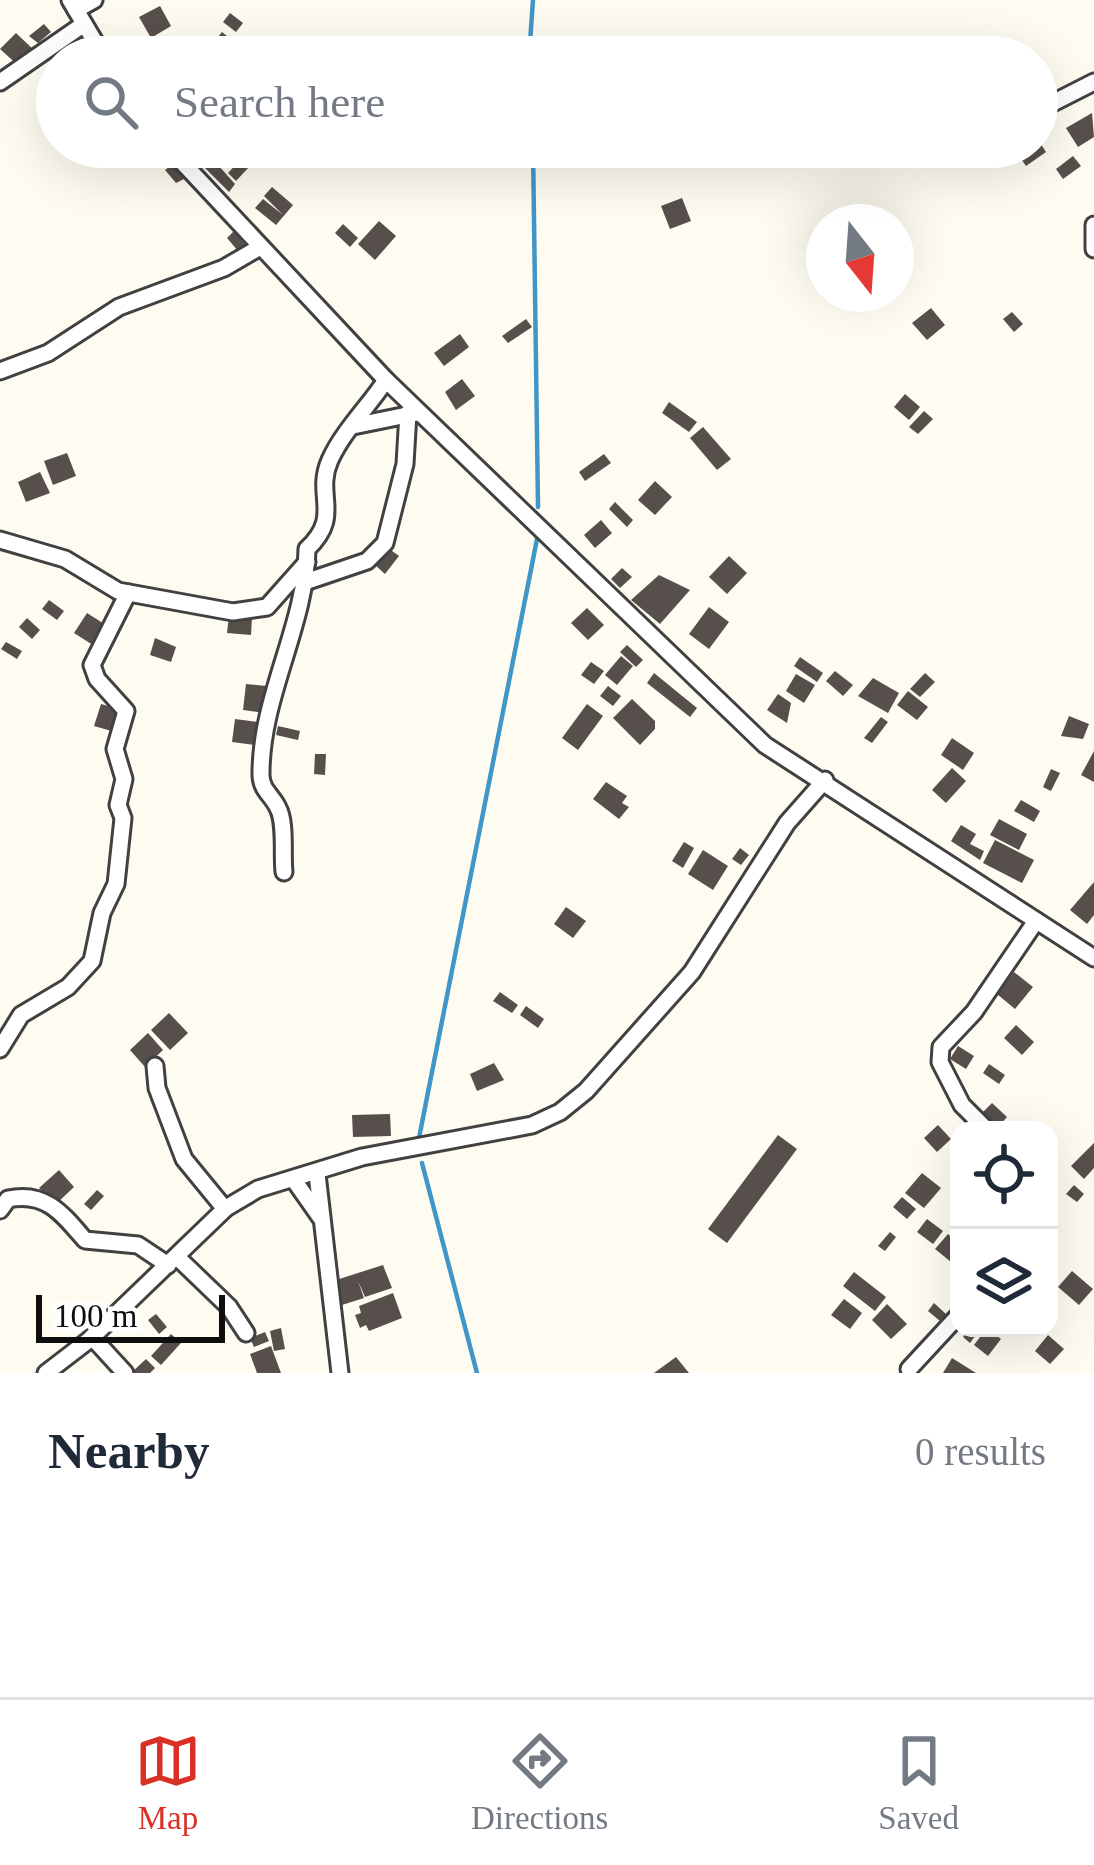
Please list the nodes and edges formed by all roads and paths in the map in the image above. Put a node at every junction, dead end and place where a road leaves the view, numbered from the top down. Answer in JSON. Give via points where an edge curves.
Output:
{"nodes":[{"id":1,"x":94,"y":0,"type":"edge"},
{"id":2,"x":76,"y":11,"type":"edge"},
{"id":3,"x":49,"y":36,"type":"edge"},
{"id":4,"x":36,"y":48,"type":"edge"},
{"id":5,"x":0,"y":82,"type":"edge"},
{"id":6,"x":1094,"y":82,"type":"edge"},
{"id":7,"x":1058,"y":100,"type":"edge"},
{"id":8,"x":187,"y":168,"type":"edge"},
{"id":9,"x":1094,"y":225,"type":"edge"},
{"id":10,"x":260,"y":247,"type":"junction"},
{"id":11,"x":1094,"y":249,"type":"edge"},
{"id":12,"x":0,"y":371,"type":"edge"},
{"id":13,"x":386,"y":380,"type":"junction"},
{"id":14,"x":414,"y":413,"type":"junction"},
{"id":15,"x":352,"y":426,"type":"junction"},
{"id":16,"x":2,"y":544,"type":"edge"},
{"id":17,"x":307,"y":562,"type":"junction"},
{"id":18,"x":308,"y":580,"type":"junction"},
{"id":19,"x":128,"y":593,"type":"junction"},
{"id":20,"x":825,"y":780,"type":"junction"},
{"id":21,"x":284,"y":872,"type":"dead end"},
{"id":22,"x":1036,"y":921,"type":"junction"},
{"id":23,"x":1094,"y":958,"type":"edge"},
{"id":24,"x":0,"y":1049,"type":"edge"},
{"id":25,"x":154,"y":1066,"type":"dead end"},
{"id":26,"x":978,"y":1121,"type":"edge"},
{"id":27,"x":317,"y":1174,"type":"junction"},
{"id":28,"x":294,"y":1180,"type":"junction"},
{"id":29,"x":225,"y":1209,"type":"junction"},
{"id":30,"x":0,"y":1210,"type":"edge"},
{"id":31,"x":324,"y":1223,"type":"junction"},
{"id":32,"x":173,"y":1261,"type":"junction"},
{"id":33,"x":950,"y":1325,"type":"edge"},
{"id":34,"x":246,"y":1333,"type":"dead end"},
{"id":35,"x":92,"y":1337,"type":"junction"},
{"id":36,"x":909,"y":1369,"type":"dead end"},
{"id":37,"x":46,"y":1373,"type":"edge"},
{"id":38,"x":125,"y":1373,"type":"edge"},
{"id":39,"x":340,"y":1373,"type":"edge"}],
"edges":[{"from":1,"to":2,"type":"street"},
{"from":2,"to":3,"type":"street"},
{"from":4,"to":5,"type":"street"},
{"from":6,"to":7,"type":"street"},
{"from":8,"to":10,"type":"street"},
{"from":9,"to":11,"type":"street"},
{"from":10,"to":12,"type":"street","via":[[119,307],[48,353]]},
{"from":10,"to":13,"type":"street"},
{"from":13,"to":14,"type":"street"},
{"from":13,"to":15,"type":"street"},
{"from":14,"to":15,"type":"street"},
{"from":14,"to":18,"type":"street","via":[[386,543],[368,561]]},
{"from":14,"to":20,"type":"street","via":[[765,745]]},
{"from":15,"to":17,"type":"street","via":[[328,463],[329,512]]},
{"from":16,"to":19,"type":"street","via":[[65,559]]},
{"from":17,"to":18,"type":"street"},
{"from":17,"to":19,"type":"street","via":[[252,613]]},
{"from":18,"to":21,"type":"street","via":[[274,683],[261,774],[279,810]]},
{"from":19,"to":24,"type":"street","via":[[92,664],[126,710],[115,749],[124,778],[116,884],[87,970],[21,1015]]},
{"from":20,"to":22,"type":"street"},
{"from":20,"to":27,"type":"street","via":[[787,823],[692,972],[560,1112],[512,1131],[362,1157]]},
{"from":22,"to":23,"type":"street"},
{"from":22,"to":26,"type":"street","via":[[941,1047],[940,1062]]},
{"from":25,"to":29,"type":"street","via":[[184,1159]]},
{"from":27,"to":28,"type":"street"},
{"from":27,"to":31,"type":"street"},
{"from":28,"to":29,"type":"street"},
{"from":28,"to":31,"type":"street"},
{"from":29,"to":32,"type":"street"},
{"from":30,"to":32,"type":"street","via":[[8,1199],[29,1195],[60,1210],[85,1240],[138,1245]]},
{"from":31,"to":39,"type":"street"},
{"from":32,"to":34,"type":"street","via":[[229,1307]]},
{"from":32,"to":35,"type":"street"},
{"from":33,"to":36,"type":"street"},
{"from":35,"to":37,"type":"street"},
{"from":35,"to":38,"type":"street"}]}
